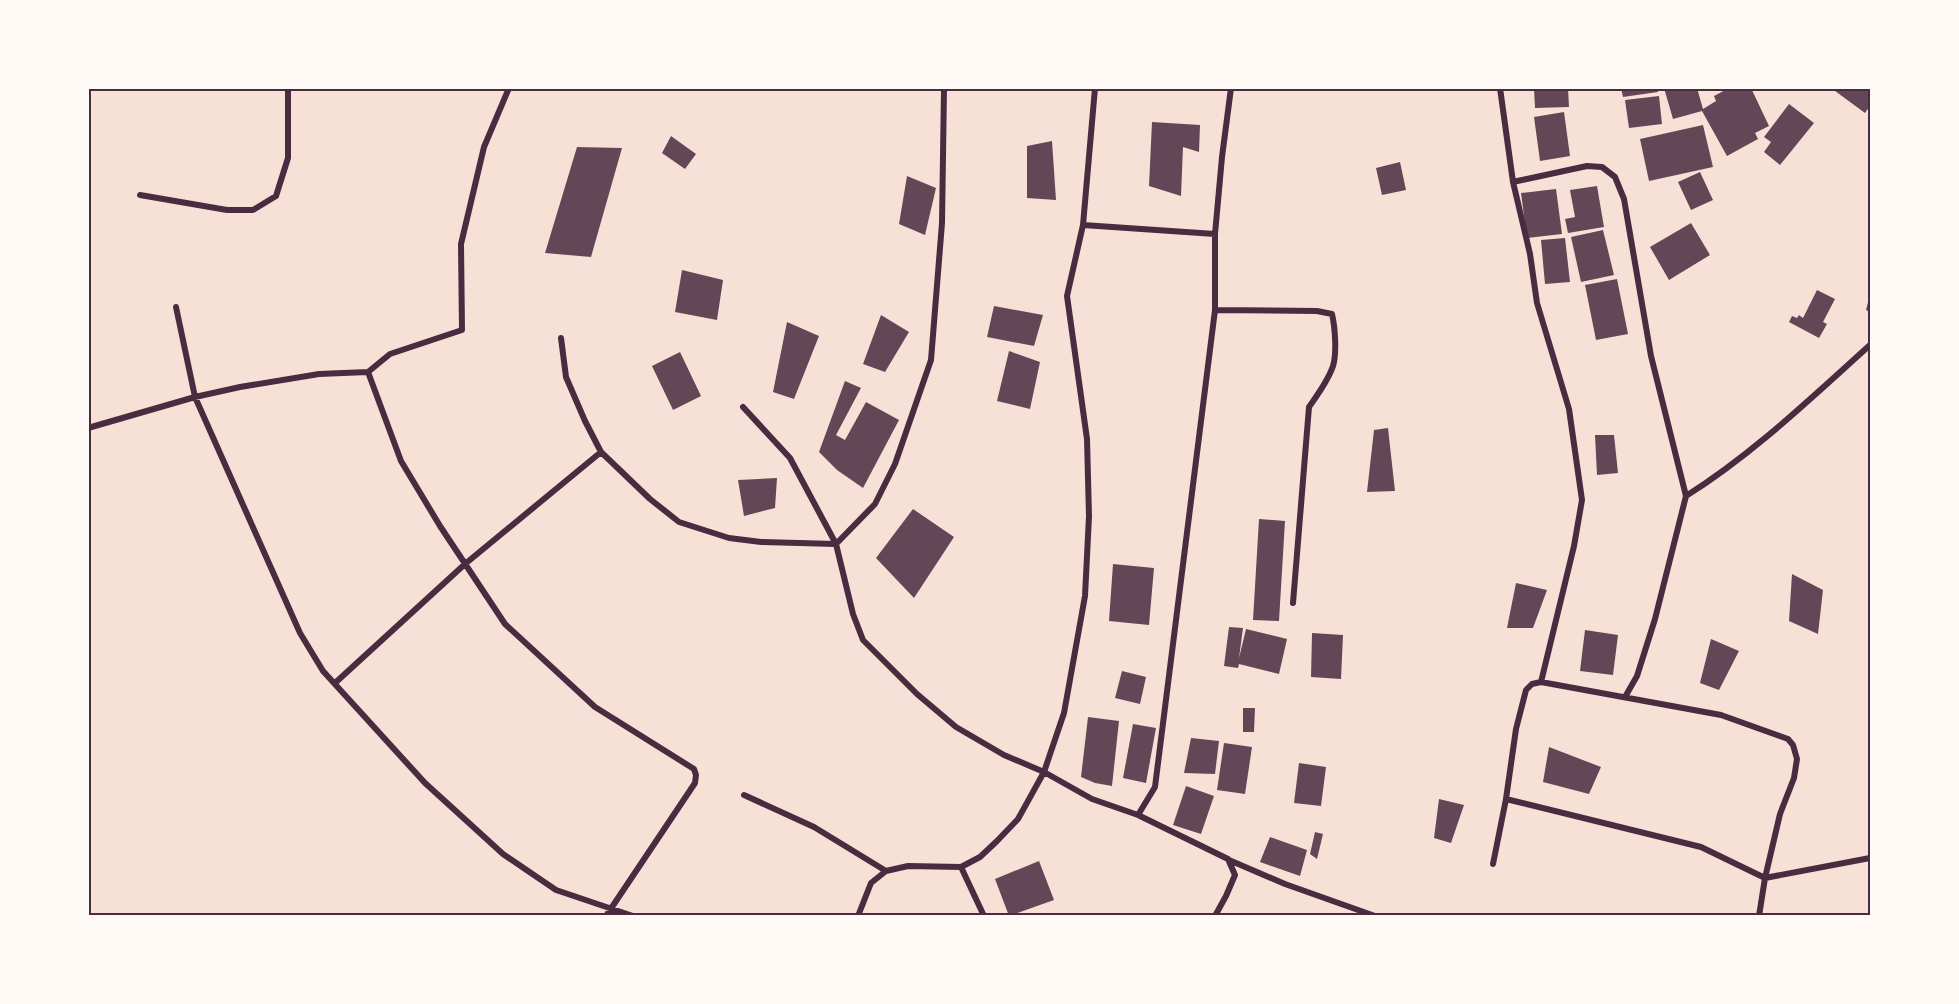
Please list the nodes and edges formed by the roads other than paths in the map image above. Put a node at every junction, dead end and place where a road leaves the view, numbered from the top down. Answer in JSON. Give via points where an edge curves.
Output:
{"nodes":[{"id":1,"x":288,"y":88,"type":"edge"},
{"id":2,"x":509,"y":88,"type":"edge"},
{"id":3,"x":944,"y":88,"type":"edge"},
{"id":4,"x":1095,"y":88,"type":"edge"},
{"id":5,"x":1231,"y":88,"type":"edge"},
{"id":6,"x":1500,"y":88,"type":"edge"},
{"id":7,"x":1513,"y":182,"type":"junction"},
{"id":8,"x":140,"y":195,"type":"dead end"},
{"id":9,"x":1083,"y":225,"type":"junction"},
{"id":10,"x":1215,"y":234,"type":"junction"},
{"id":11,"x":176,"y":307,"type":"dead end"},
{"id":12,"x":1215,"y":310,"type":"junction"},
{"id":13,"x":561,"y":338,"type":"dead end"},
{"id":14,"x":1870,"y":345,"type":"edge"},
{"id":15,"x":368,"y":372,"type":"junction"},
{"id":16,"x":195,"y":397,"type":"junction"},
{"id":17,"x":743,"y":407,"type":"dead end"},
{"id":18,"x":88,"y":428,"type":"edge"},
{"id":19,"x":601,"y":452,"type":"junction"},
{"id":20,"x":1686,"y":496,"type":"junction"},
{"id":21,"x":836,"y":544,"type":"junction"},
{"id":22,"x":465,"y":564,"type":"junction"},
{"id":23,"x":1293,"y":603,"type":"dead end"},
{"id":24,"x":1541,"y":682,"type":"junction"},
{"id":25,"x":335,"y":683,"type":"junction"},
{"id":26,"x":1625,"y":697,"type":"junction"},
{"id":27,"x":1044,"y":772,"type":"junction"},
{"id":28,"x":744,"y":795,"type":"dead end"},
{"id":29,"x":1506,"y":799,"type":"junction"},
{"id":30,"x":1138,"y":815,"type":"junction"},
{"id":31,"x":1870,"y":858,"type":"edge"},
{"id":32,"x":1228,"y":859,"type":"junction"},
{"id":33,"x":1493,"y":864,"type":"dead end"},
{"id":34,"x":961,"y":867,"type":"junction"},
{"id":35,"x":886,"y":871,"type":"junction"},
{"id":36,"x":1765,"y":878,"type":"junction"},
{"id":37,"x":611,"y":907,"type":"junction"},
{"id":38,"x":606,"y":915,"type":"edge"},
{"id":39,"x":633,"y":915,"type":"edge"},
{"id":40,"x":858,"y":915,"type":"edge"},
{"id":41,"x":984,"y":915,"type":"edge"},
{"id":42,"x":1215,"y":915,"type":"edge"},
{"id":43,"x":1375,"y":915,"type":"edge"},
{"id":44,"x":1759,"y":915,"type":"edge"}],
"edges":[{"from":1,"to":8,"type":"street","via":[[288,158],[276,196],[253,210],[227,210]]},
{"from":2,"to":15,"type":"street","via":[[484,147],[461,244],[462,330],[390,354]]},
{"from":3,"to":21,"type":"street","via":[[942,223],[931,360],[895,464],[875,504]]},
{"from":4,"to":9,"type":"street"},
{"from":5,"to":10,"type":"street"},
{"from":6,"to":7,"type":"street"},
{"from":7,"to":20,"type":"street","via":[[1587,166],[1602,166],[1615,177],[1624,199],[1651,356]]},
{"from":7,"to":24,"type":"street","via":[[1537,303],[1569,409],[1582,500]]},
{"from":9,"to":10,"type":"street"},
{"from":9,"to":27,"type":"street","via":[[1067,297],[1087,439],[1085,596],[1064,713]]},
{"from":10,"to":12,"type":"street"},
{"from":11,"to":16,"type":"street"},
{"from":12,"to":23,"type":"street","via":[[1317,311],[1332,314],[1335,325],[1334,364],[1309,407]]},
{"from":12,"to":30,"type":"street","via":[[1155,787]]},
{"from":13,"to":19,"type":"street","via":[[566,377]]},
{"from":14,"to":20,"type":"street","via":[[1780,426]]},
{"from":15,"to":16,"type":"street","via":[[319,374]]},
{"from":15,"to":22,"type":"street","via":[[401,461]]},
{"from":16,"to":18,"type":"street"},
{"from":16,"to":25,"type":"street","via":[[300,633]]},
{"from":17,"to":21,"type":"street","via":[[790,458]]},
{"from":19,"to":21,"type":"street","via":[[679,522],[750,541]]},
{"from":19,"to":22,"type":"street"},
{"from":20,"to":26,"type":"street","via":[[1655,620],[1637,676]]},
{"from":21,"to":27,"type":"street","via":[[863,640],[956,727],[1004,755]]},
{"from":22,"to":25,"type":"street"},
{"from":22,"to":37,"type":"street","via":[[505,624],[594,707],[694,769],[695,783]]},
{"from":24,"to":26,"type":"street"},
{"from":24,"to":29,"type":"street","via":[[1526,690]]},
{"from":25,"to":37,"type":"street","via":[[425,783],[503,854],[556,890]]},
{"from":26,"to":36,"type":"street","via":[[1721,716],[1788,739],[1793,745],[1797,759],[1794,778],[1780,814]]},
{"from":27,"to":30,"type":"street","via":[[1092,799]]},
{"from":27,"to":34,"type":"street","via":[[1018,819],[980,857]]},
{"from":28,"to":35,"type":"street","via":[[814,827]]},
{"from":29,"to":33,"type":"street"},
{"from":29,"to":36,"type":"street","via":[[1701,847]]},
{"from":30,"to":32,"type":"street"},
{"from":31,"to":36,"type":"street"},
{"from":32,"to":42,"type":"street","via":[[1234,875]]},
{"from":32,"to":43,"type":"street","via":[[1285,884]]},
{"from":34,"to":35,"type":"street","via":[[908,866]]},
{"from":34,"to":41,"type":"street"},
{"from":35,"to":40,"type":"street","via":[[871,883]]},
{"from":36,"to":44,"type":"street"},
{"from":37,"to":38,"type":"street"},
{"from":37,"to":39,"type":"street"}]}
